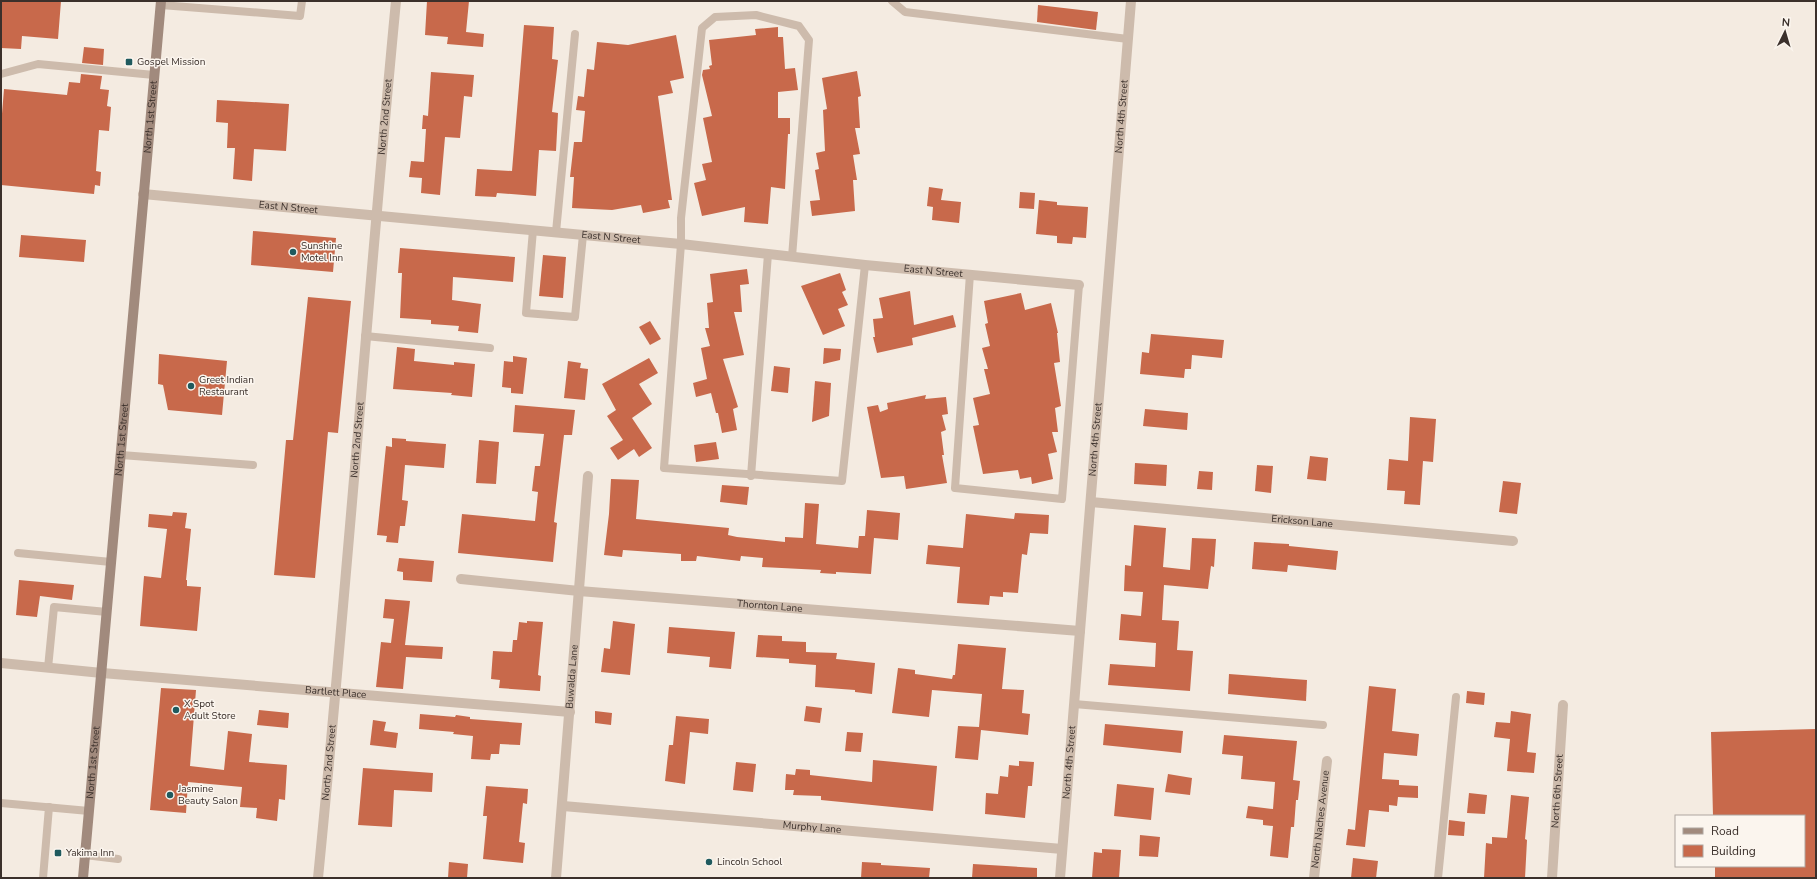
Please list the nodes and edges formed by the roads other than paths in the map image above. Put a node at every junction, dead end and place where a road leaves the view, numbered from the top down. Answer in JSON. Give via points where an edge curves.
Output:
{"nodes":[{"id":1,"x":302,"y":1,"type":"edge"},
{"id":2,"x":396,"y":1,"type":"edge"},
{"id":3,"x":892,"y":1,"type":"edge"},
{"id":4,"x":1131,"y":1,"type":"edge"},
{"id":5,"x":161,"y":3,"type":"edge"},
{"id":6,"x":575,"y":34,"type":"dead end"},
{"id":7,"x":1128,"y":39,"type":"junction"},
{"id":8,"x":1,"y":74,"type":"edge"},
{"id":9,"x":154,"y":75,"type":"junction"},
{"id":10,"x":143,"y":194,"type":"junction"},
{"id":11,"x":375,"y":214,"type":"junction"},
{"id":12,"x":533,"y":230,"type":"junction"},
{"id":13,"x":556,"y":232,"type":"junction"},
{"id":14,"x":583,"y":234,"type":"junction"},
{"id":15,"x":681,"y":244,"type":"junction"},
{"id":16,"x":768,"y":254,"type":"junction"},
{"id":17,"x":792,"y":256,"type":"junction"},
{"id":18,"x":865,"y":265,"type":"junction"},
{"id":19,"x":970,"y":274,"type":"junction"},
{"id":20,"x":1079,"y":285,"type":"joint"},
{"id":21,"x":365,"y":336,"type":"junction"},
{"id":22,"x":490,"y":348,"type":"dead end"},
{"id":23,"x":120,"y":455,"type":"junction"},
{"id":24,"x":253,"y":465,"type":"dead end"},
{"id":25,"x":588,"y":476,"type":"dead end"},
{"id":26,"x":751,"y":476,"type":"junction"},
{"id":27,"x":1091,"y":502,"type":"junction"},
{"id":28,"x":1513,"y":541,"type":"dead end"},
{"id":29,"x":18,"y":553,"type":"dead end"},
{"id":30,"x":111,"y":562,"type":"junction"},
{"id":31,"x":461,"y":580,"type":"dead end"},
{"id":32,"x":579,"y":591,"type":"junction"},
{"id":33,"x":107,"y":612,"type":"junction"},
{"id":34,"x":1080,"y":630,"type":"junction"},
{"id":35,"x":1,"y":663,"type":"edge"},
{"id":36,"x":48,"y":668,"type":"junction"},
{"id":37,"x":102,"y":673,"type":"junction"},
{"id":38,"x":336,"y":692,"type":"junction"},
{"id":39,"x":1456,"y":697,"type":"dead end"},
{"id":40,"x":1074,"y":704,"type":"junction"},
{"id":41,"x":1563,"y":705,"type":"dead end"},
{"id":42,"x":570,"y":712,"type":"junction"},
{"id":43,"x":1323,"y":724,"type":"dead end"},
{"id":44,"x":1327,"y":761,"type":"dead end"},
{"id":45,"x":1,"y":803,"type":"edge"},
{"id":46,"x":563,"y":806,"type":"junction"},
{"id":47,"x":49,"y":808,"type":"junction"},
{"id":48,"x":89,"y":811,"type":"junction"},
{"id":49,"x":1062,"y":849,"type":"junction"},
{"id":50,"x":85,"y":855,"type":"junction"},
{"id":51,"x":118,"y":858,"type":"dead end"},
{"id":52,"x":43,"y":878,"type":"edge"},
{"id":53,"x":83,"y":878,"type":"edge"},
{"id":54,"x":318,"y":878,"type":"edge"},
{"id":55,"x":556,"y":878,"type":"edge"},
{"id":56,"x":1060,"y":878,"type":"edge"},
{"id":57,"x":1314,"y":878,"type":"edge"},
{"id":58,"x":1438,"y":878,"type":"edge"},
{"id":59,"x":1552,"y":878,"type":"edge"}],
"edges":[{"from":1,"to":5,"type":"lane","via":[[300,16]]},
{"from":2,"to":11,"type":"street","name":"North 2nd Street"},
{"from":3,"to":7,"type":"lane","via":[[905,12]]},
{"from":4,"to":7,"type":"street","name":"North 4th Street"},
{"from":5,"to":9,"type":"main road","name":"North 1st Street"},
{"from":6,"to":13,"type":"lane"},
{"from":7,"to":27,"type":"street","name":"North 4th Street"},
{"from":8,"to":9,"type":"lane","via":[[38,64]]},
{"from":9,"to":10,"type":"main road","name":"North 1st Street"},
{"from":10,"to":11,"type":"street","name":"East N Street"},
{"from":10,"to":23,"type":"main road","name":"North 1st Street"},
{"from":11,"to":12,"type":"street","name":"East N Street"},
{"from":11,"to":21,"type":"street","name":"North 2nd Street"},
{"from":12,"to":13,"type":"street","name":"East N Street"},
{"from":12,"to":14,"type":"lane","via":[[526,313],[576,317]]},
{"from":13,"to":14,"type":"street","name":"East N Street"},
{"from":14,"to":15,"type":"street","name":"East N Street"},
{"from":15,"to":16,"type":"street","name":"East N Street"},
{"from":15,"to":17,"type":"lane","via":[[681,218],[702,28],[715,17],[756,16],[799,26],[809,40]]},
{"from":15,"to":26,"type":"lane","via":[[664,468]]},
{"from":16,"to":17,"type":"street","name":"East N Street"},
{"from":16,"to":26,"type":"lane"},
{"from":17,"to":18,"type":"street","name":"East N Street"},
{"from":18,"to":19,"type":"street","name":"East N Street"},
{"from":18,"to":26,"type":"lane","via":[[842,481]]},
{"from":19,"to":20,"type":"street","name":"East N Street"},
{"from":19,"to":20,"type":"lane","via":[[955,488],[1062,499]]},
{"from":21,"to":22,"type":"lane"},
{"from":21,"to":38,"type":"street","name":"North 2nd Street"},
{"from":23,"to":24,"type":"lane"},
{"from":23,"to":30,"type":"main road","name":"North 1st Street"},
{"from":25,"to":32,"type":"street","name":"Buwalda Lane"},
{"from":27,"to":28,"type":"street","name":"Erickson Lane"},
{"from":27,"to":34,"type":"street","name":"North 4th Street"},
{"from":29,"to":30,"type":"lane"},
{"from":30,"to":33,"type":"main road","name":"North 1st Street"},
{"from":31,"to":32,"type":"street","name":"Thornton Lane"},
{"from":32,"to":34,"type":"street","name":"Thornton Lane"},
{"from":32,"to":42,"type":"street","name":"Buwalda Lane"},
{"from":33,"to":36,"type":"lane","via":[[54,607]]},
{"from":33,"to":37,"type":"main road","name":"North 1st Street"},
{"from":34,"to":40,"type":"street","name":"North 4th Street"},
{"from":35,"to":36,"type":"street","name":"Bartlett Place"},
{"from":36,"to":37,"type":"street","name":"Bartlett Place"},
{"from":37,"to":38,"type":"street","name":"Bartlett Place"},
{"from":37,"to":48,"type":"main road","name":"North 1st Street"},
{"from":38,"to":42,"type":"street","name":"Bartlett Place"},
{"from":38,"to":54,"type":"street","name":"North 2nd Street"},
{"from":39,"to":58,"type":"lane"},
{"from":40,"to":43,"type":"lane"},
{"from":40,"to":49,"type":"street","name":"North 4th Street"},
{"from":41,"to":59,"type":"street","name":"North 6th Street"},
{"from":42,"to":46,"type":"street","name":"Buwalda Lane"},
{"from":44,"to":57,"type":"street","name":"North Naches Avenue"},
{"from":45,"to":47,"type":"lane"},
{"from":46,"to":49,"type":"street","name":"Murphy Lane"},
{"from":46,"to":55,"type":"street","name":"Buwalda Lane"},
{"from":47,"to":48,"type":"lane"},
{"from":47,"to":52,"type":"lane"},
{"from":48,"to":50,"type":"main road","name":"North 1st Street"},
{"from":49,"to":56,"type":"street","name":"North 4th Street"},
{"from":50,"to":51,"type":"lane"},
{"from":50,"to":53,"type":"main road","name":"North 1st Street"}]}
